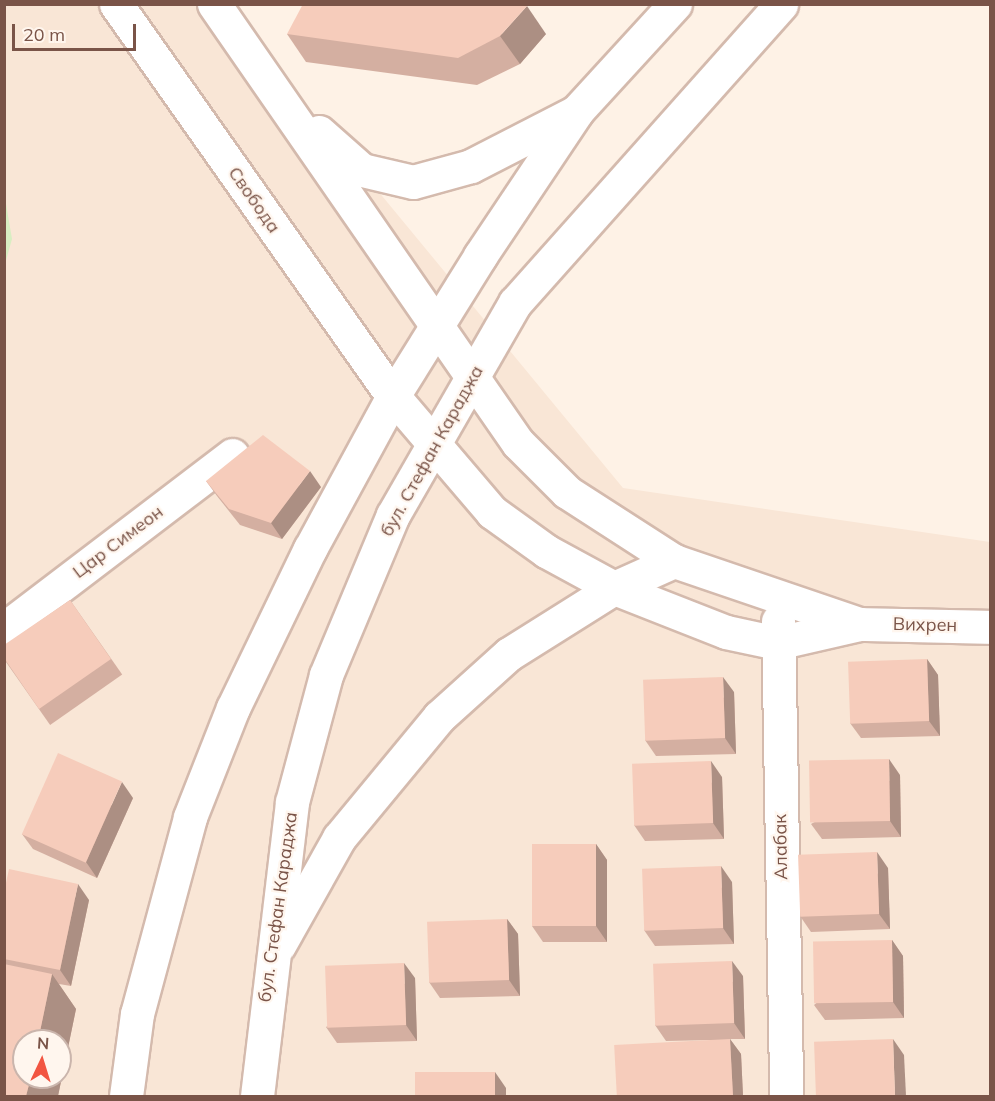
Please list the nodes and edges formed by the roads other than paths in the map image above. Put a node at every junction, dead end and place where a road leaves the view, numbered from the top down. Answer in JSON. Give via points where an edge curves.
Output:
{"nodes":[{"id":1,"x":116,"y":4,"type":"edge"},
{"id":2,"x":214,"y":4,"type":"edge"},
{"id":3,"x":675,"y":4,"type":"edge"},
{"id":4,"x":781,"y":4,"type":"edge"},
{"id":5,"x":286,"y":104,"type":"junction"},
{"id":6,"x":577,"y":111,"type":"junction"},
{"id":7,"x":436,"y":324,"type":"junction"},
{"id":8,"x":474,"y":376,"type":"junction"},
{"id":9,"x":393,"y":396,"type":"junction"},
{"id":10,"x":434,"y":445,"type":"junction"},
{"id":11,"x":232,"y":455,"type":"dead end"},
{"id":12,"x":674,"y":561,"type":"junction"},
{"id":13,"x":614,"y":588,"type":"junction"},
{"id":14,"x":779,"y":598,"type":"junction"},
{"id":15,"x":860,"y":624,"type":"junction"},
{"id":16,"x":990,"y":627,"type":"edge"},
{"id":17,"x":4,"y":628,"type":"edge"},
{"id":18,"x":777,"y":643,"type":"junction"},
{"id":19,"x":269,"y":962,"type":"junction"},
{"id":20,"x":126,"y":1096,"type":"edge"},
{"id":21,"x":257,"y":1096,"type":"edge"},
{"id":22,"x":786,"y":1096,"type":"edge"}],
"edges":[{"from":1,"to":9,"type":"street","name":"Свобода"},
{"from":2,"to":5,"type":"street"},
{"from":3,"to":6,"type":"street"},
{"from":4,"to":8,"type":"street","name":"бул. Стефан Караджа","via":[[515,303]]},
{"from":5,"to":6,"type":"street","via":[[362,170],[413,182],[471,166]]},
{"from":5,"to":7,"type":"street"},
{"from":6,"to":7,"type":"street"},
{"from":7,"to":8,"type":"street"},
{"from":7,"to":9,"type":"street"},
{"from":8,"to":10,"type":"street","name":"бул. Стефан Караджа"},
{"from":8,"to":12,"type":"street","via":[[518,443],[567,492]]},
{"from":9,"to":10,"type":"street","name":"Свобода"},
{"from":9,"to":20,"type":"street","via":[[233,708],[190,818],[137,1014]]},
{"from":10,"to":13,"type":"street","name":"Свобода","via":[[492,512],[546,551]]},
{"from":10,"to":19,"type":"street","name":"бул. Стефан Караджа","via":[[393,515],[326,675],[292,802]]},
{"from":11,"to":17,"type":"street","name":"Цар Симеон"},
{"from":12,"to":13,"type":"street"},
{"from":12,"to":14,"type":"street"},
{"from":13,"to":18,"type":"street","name":"Свобода","via":[[726,632]]},
{"from":13,"to":19,"type":"street","via":[[509,654],[439,717],[339,837]]},
{"from":14,"to":15,"type":"street"},
{"from":14,"to":18,"type":"street","name":"Алабак"},
{"from":15,"to":16,"type":"street","name":"Вихрен"},
{"from":15,"to":18,"type":"street"},
{"from":18,"to":22,"type":"street","name":"Алабак"},
{"from":19,"to":21,"type":"street","name":"бул. Стефан Караджа"}]}
